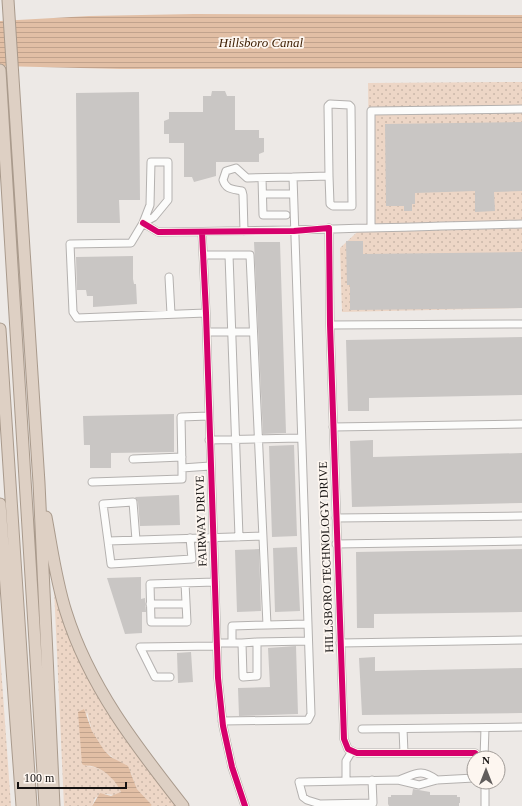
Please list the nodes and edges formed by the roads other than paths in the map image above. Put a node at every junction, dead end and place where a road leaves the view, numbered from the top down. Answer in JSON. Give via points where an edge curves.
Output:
{"nodes":[{"id":1,"x":8,"y":4,"type":"edge"},
{"id":2,"x":0,"y":70,"type":"edge"},
{"id":3,"x":0,"y":78,"type":"edge"},
{"id":4,"x":522,"y":108,"type":"edge"},
{"id":5,"x":329,"y":176,"type":"junction"},
{"id":6,"x":293,"y":177,"type":"junction"},
{"id":7,"x":262,"y":178,"type":"junction"},
{"id":8,"x":262,"y":194,"type":"junction"},
{"id":9,"x":293,"y":194,"type":"junction"},
{"id":10,"x":286,"y":215,"type":"dead end"},
{"id":11,"x":143,"y":223,"type":"junction"},
{"id":12,"x":522,"y":224,"type":"edge"},
{"id":13,"x":371,"y":227,"type":"junction"},
{"id":14,"x":329,"y":228,"type":"junction"},
{"id":15,"x":244,"y":231,"type":"junction"},
{"id":16,"x":294,"y":231,"type":"junction"},
{"id":17,"x":202,"y":232,"type":"junction"},
{"id":18,"x":203,"y":255,"type":"junction"},
{"id":19,"x":229,"y":255,"type":"junction"},
{"id":20,"x":169,"y":276,"type":"dead end"},
{"id":21,"x":206,"y":313,"type":"junction"},
{"id":22,"x":171,"y":314,"type":"junction"},
{"id":23,"x":522,"y":324,"type":"edge"},
{"id":24,"x":330,"y":325,"type":"junction"},
{"id":25,"x":0,"y":329,"type":"edge"},
{"id":26,"x":207,"y":332,"type":"junction"},
{"id":27,"x":232,"y":332,"type":"junction"},
{"id":28,"x":254,"y":332,"type":"junction"},
{"id":29,"x":208,"y":416,"type":"junction"},
{"id":30,"x":522,"y":424,"type":"edge"},
{"id":31,"x":333,"y":427,"type":"junction"},
{"id":32,"x":257,"y":438,"type":"junction"},
{"id":33,"x":300,"y":438,"type":"junction"},
{"id":34,"x":236,"y":439,"type":"junction"},
{"id":35,"x":209,"y":440,"type":"junction"},
{"id":36,"x":182,"y":458,"type":"junction"},
{"id":37,"x":133,"y":459,"type":"dead end"},
{"id":38,"x":210,"y":466,"type":"junction"},
{"id":39,"x":182,"y":468,"type":"junction"},
{"id":40,"x":39,"y":482,"type":"junction"},
{"id":41,"x":92,"y":482,"type":"dead end"},
{"id":42,"x":0,"y":504,"type":"edge"},
{"id":43,"x":522,"y":516,"type":"edge"},
{"id":44,"x":336,"y":518,"type":"junction"},
{"id":45,"x":262,"y":536,"type":"junction"},
{"id":46,"x":213,"y":537,"type":"junction"},
{"id":47,"x":239,"y":537,"type":"junction"},
{"id":48,"x":190,"y":538,"type":"junction"},
{"id":49,"x":136,"y":540,"type":"junction"},
{"id":50,"x":108,"y":541,"type":"junction"},
{"id":51,"x":522,"y":541,"type":"edge"},
{"id":52,"x":336,"y":544,"type":"junction"},
{"id":53,"x":215,"y":582,"type":"junction"},
{"id":54,"x":185,"y":583,"type":"junction"},
{"id":55,"x":150,"y":604,"type":"junction"},
{"id":56,"x":186,"y":604,"type":"junction"},
{"id":57,"x":307,"y":624,"type":"junction"},
{"id":58,"x":267,"y":625,"type":"junction"},
{"id":59,"x":522,"y":640,"type":"edge"},
{"id":60,"x":308,"y":641,"type":"junction"},
{"id":61,"x":257,"y":642,"type":"junction"},
{"id":62,"x":232,"y":643,"type":"junction"},
{"id":63,"x":242,"y":643,"type":"junction"},
{"id":64,"x":340,"y":643,"type":"junction"},
{"id":65,"x":217,"y":644,"type":"junction"},
{"id":66,"x":170,"y":677,"type":"dead end"},
{"id":67,"x":222,"y":721,"type":"junction"},
{"id":68,"x":522,"y":727,"type":"edge"},
{"id":69,"x":485,"y":728,"type":"junction"},
{"id":70,"x":362,"y":729,"type":"dead end"},
{"id":71,"x":403,"y":729,"type":"junction"},
{"id":72,"x":484,"y":750,"type":"edge"},
{"id":73,"x":352,"y":751,"type":"junction"},
{"id":74,"x":404,"y":754,"type":"junction"},
{"id":75,"x":466,"y":754,"type":"edge"},
{"id":76,"x":466,"y":778,"type":"edge"},
{"id":77,"x":372,"y":780,"type":"junction"},
{"id":78,"x":398,"y":780,"type":"junction"},
{"id":79,"x":437,"y":780,"type":"junction"},
{"id":80,"x":346,"y":781,"type":"junction"},
{"id":81,"x":485,"y":790,"type":"edge"},
{"id":82,"x":22,"y":806,"type":"edge"},
{"id":83,"x":31,"y":806,"type":"edge"},
{"id":84,"x":45,"y":806,"type":"edge"},
{"id":85,"x":54,"y":806,"type":"edge"},
{"id":86,"x":183,"y":806,"type":"edge"},
{"id":87,"x":245,"y":806,"type":"edge"},
{"id":88,"x":485,"y":806,"type":"edge"}],
"edges":[{"from":1,"to":40,"type":"highway"},
{"from":2,"to":3,"type":"highway"},
{"from":3,"to":84,"type":"highway"},
{"from":4,"to":13,"type":"street","via":[[371,111]]},
{"from":5,"to":5,"type":"street","via":[[330,204],[352,206],[349,105],[328,106]]},
{"from":5,"to":6,"type":"street"},
{"from":6,"to":7,"type":"street"},
{"from":6,"to":9,"type":"street"},
{"from":7,"to":8,"type":"street"},
{"from":7,"to":15,"type":"street","via":[[247,178],[236,168],[226,171],[224,175],[225,186],[242,191]]},
{"from":8,"to":9,"type":"street"},
{"from":8,"to":10,"type":"street","via":[[263,215]]},
{"from":9,"to":16,"type":"street"},
{"from":11,"to":11,"type":"street","via":[[154,216],[168,200],[168,162],[151,162],[150,205]]},
{"from":11,"to":17,"type":"street","via":[[158,232]]},
{"from":11,"to":22,"type":"street","via":[[131,243],[70,244],[73,312],[77,318]]},
{"from":12,"to":13,"type":"street"},
{"from":13,"to":14,"type":"street"},
{"from":14,"to":16,"type":"street"},
{"from":14,"to":24,"type":"street","name":"HILLSBORO TECHNOLOGY DRIVE"},
{"from":15,"to":16,"type":"street"},
{"from":15,"to":17,"type":"street"},
{"from":16,"to":33,"type":"street"},
{"from":17,"to":18,"type":"street","name":"FAIRWAY DRIVE"},
{"from":18,"to":19,"type":"street"},
{"from":18,"to":21,"type":"street","name":"FAIRWAY DRIVE"},
{"from":19,"to":27,"type":"street"},
{"from":19,"to":28,"type":"street","via":[[250,255]]},
{"from":20,"to":22,"type":"street"},
{"from":21,"to":22,"type":"street"},
{"from":21,"to":26,"type":"street","name":"FAIRWAY DRIVE"},
{"from":23,"to":24,"type":"street"},
{"from":24,"to":31,"type":"street","name":"HILLSBORO TECHNOLOGY DRIVE"},
{"from":25,"to":83,"type":"highway"},
{"from":26,"to":27,"type":"street"},
{"from":26,"to":29,"type":"street","name":"FAIRWAY DRIVE"},
{"from":27,"to":28,"type":"street"},
{"from":27,"to":34,"type":"street"},
{"from":28,"to":32,"type":"street"},
{"from":29,"to":35,"type":"street","name":"FAIRWAY DRIVE"},
{"from":29,"to":36,"type":"street","via":[[181,417]]},
{"from":30,"to":31,"type":"street"},
{"from":31,"to":44,"type":"street","name":"HILLSBORO TECHNOLOGY DRIVE"},
{"from":32,"to":33,"type":"street"},
{"from":32,"to":34,"type":"street"},
{"from":32,"to":45,"type":"street"},
{"from":33,"to":57,"type":"street"},
{"from":34,"to":35,"type":"street"},
{"from":34,"to":47,"type":"street"},
{"from":35,"to":38,"type":"street","name":"FAIRWAY DRIVE"},
{"from":36,"to":37,"type":"street"},
{"from":36,"to":39,"type":"street"},
{"from":38,"to":39,"type":"street"},
{"from":38,"to":46,"type":"street","name":"FAIRWAY DRIVE"},
{"from":39,"to":41,"type":"street","via":[[182,479]]},
{"from":40,"to":85,"type":"highway"},
{"from":40,"to":86,"type":"highway","via":[[57,579],[66,613],[83,657],[117,718]]},
{"from":42,"to":82,"type":"highway"},
{"from":43,"to":44,"type":"street"},
{"from":44,"to":52,"type":"street","name":"HILLSBORO TECHNOLOGY DRIVE"},
{"from":45,"to":47,"type":"street"},
{"from":45,"to":58,"type":"street"},
{"from":46,"to":47,"type":"street"},
{"from":46,"to":48,"type":"street"},
{"from":46,"to":53,"type":"street","name":"FAIRWAY DRIVE"},
{"from":48,"to":49,"type":"street"},
{"from":48,"to":50,"type":"street","via":[[192,559],[112,564]]},
{"from":49,"to":50,"type":"street"},
{"from":49,"to":50,"type":"street","via":[[133,502],[103,504]]},
{"from":51,"to":52,"type":"street"},
{"from":52,"to":64,"type":"street","name":"HILLSBORO TECHNOLOGY DRIVE"},
{"from":53,"to":54,"type":"street"},
{"from":53,"to":65,"type":"street","name":"FAIRWAY DRIVE"},
{"from":54,"to":55,"type":"street","via":[[150,584]]},
{"from":54,"to":56,"type":"street"},
{"from":55,"to":56,"type":"street"},
{"from":55,"to":56,"type":"street","via":[[151,622],[187,622]]},
{"from":57,"to":58,"type":"street"},
{"from":57,"to":60,"type":"street"},
{"from":58,"to":62,"type":"street","via":[[232,626]]},
{"from":59,"to":64,"type":"street"},
{"from":60,"to":61,"type":"street"},
{"from":60,"to":67,"type":"street","via":[[311,714],[308,720]]},
{"from":61,"to":63,"type":"street"},
{"from":61,"to":63,"type":"street","via":[[257,676],[243,677]]},
{"from":62,"to":63,"type":"street"},
{"from":62,"to":65,"type":"street"},
{"from":64,"to":73,"type":"street","name":"HILLSBORO TECHNOLOGY DRIVE","via":[[344,739],[348,749]]},
{"from":65,"to":66,"type":"street","via":[[140,647],[155,677]]},
{"from":65,"to":67,"type":"street","name":"FAIRWAY DRIVE"},
{"from":67,"to":87,"type":"street","name":"FAIRWAY DRIVE","via":[[232,767]]},
{"from":68,"to":69,"type":"street"},
{"from":69,"to":71,"type":"street"},
{"from":69,"to":72,"type":"street"},
{"from":70,"to":71,"type":"street"},
{"from":71,"to":74,"type":"street"},
{"from":73,"to":74,"type":"street","via":[[357,754]]},
{"from":73,"to":80,"type":"street","via":[[346,761]]},
{"from":74,"to":75,"type":"street"},
{"from":76,"to":79,"type":"street"},
{"from":77,"to":78,"type":"street"},
{"from":77,"to":80,"type":"street"},
{"from":77,"to":80,"type":"street","via":[[373,803],[314,803],[303,797],[299,782]]},
{"from":78,"to":79,"type":"street","via":[[419,785]]},
{"from":78,"to":79,"type":"street","via":[[416,772],[428,774]]},
{"from":81,"to":88,"type":"street"}]}
